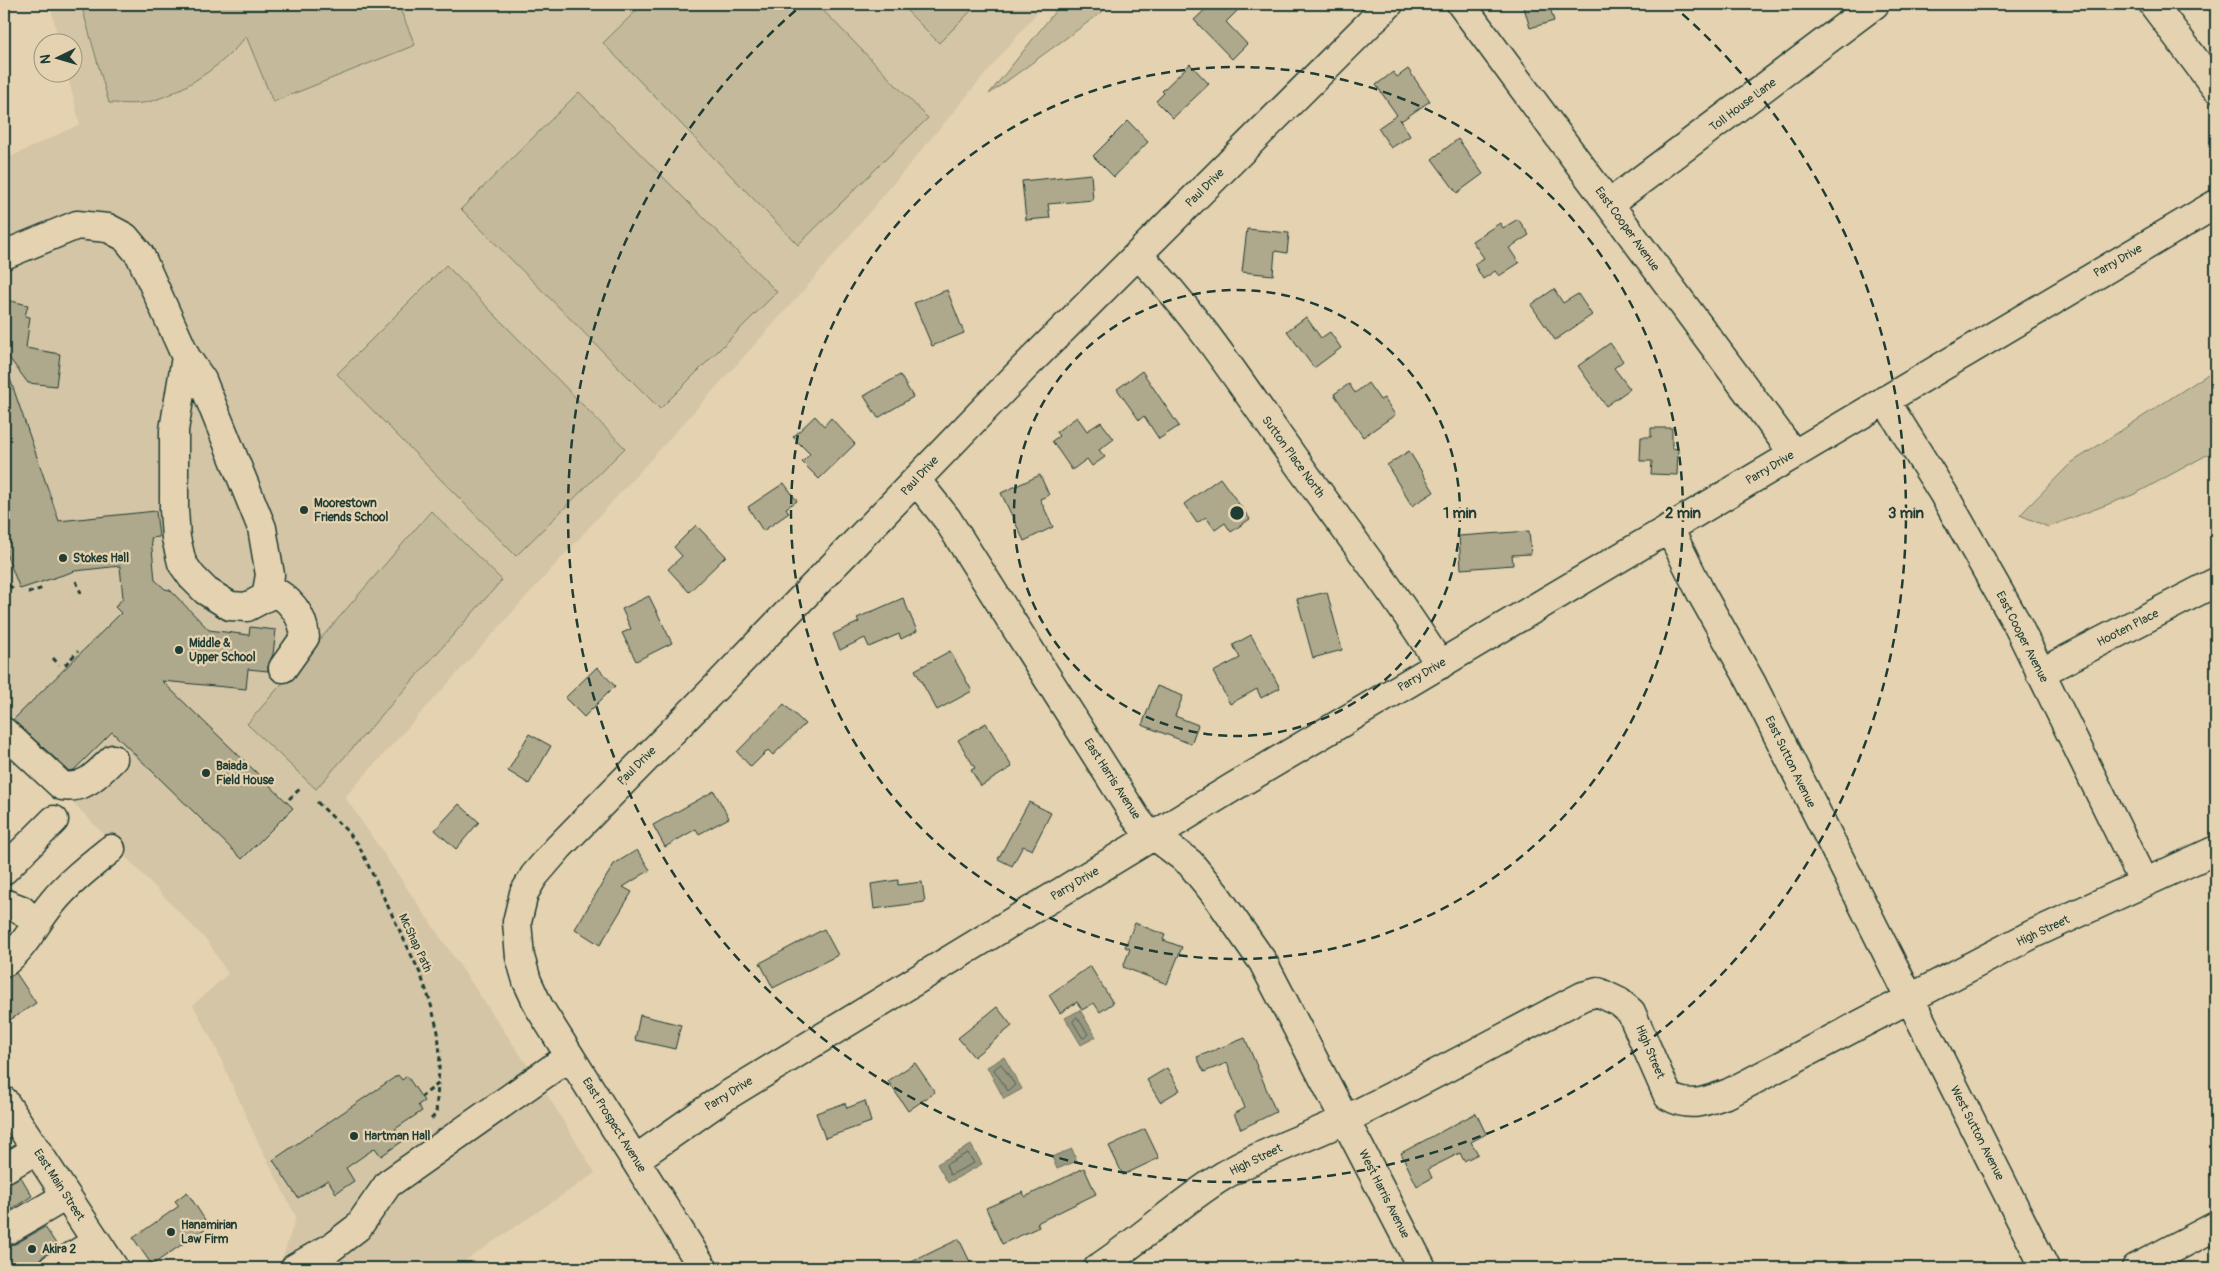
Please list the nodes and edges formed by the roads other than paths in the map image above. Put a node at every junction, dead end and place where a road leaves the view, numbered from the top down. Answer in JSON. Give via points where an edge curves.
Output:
{"nodes":[{"id":1,"x":1389,"y":4,"type":"edge"},
{"id":2,"x":1461,"y":4,"type":"edge"},
{"id":3,"x":1875,"y":4,"type":"edge"},
{"id":4,"x":2153,"y":4,"type":"edge"},
{"id":5,"x":2216,"y":88,"type":"edge"},
{"id":6,"x":1609,"y":204,"type":"junction"},
{"id":7,"x":2216,"y":204,"type":"edge"},
{"id":8,"x":4,"y":255,"type":"edge"},
{"id":9,"x":1138,"y":255,"type":"junction"},
{"id":10,"x":186,"y":357,"type":"junction"},
{"id":11,"x":1885,"y":400,"type":"junction"},
{"id":12,"x":1793,"y":453,"type":"junction"},
{"id":13,"x":916,"y":480,"type":"junction"},
{"id":14,"x":1669,"y":528,"type":"junction"},
{"id":15,"x":2216,"y":582,"type":"edge"},
{"id":16,"x":269,"y":588,"type":"junction"},
{"id":17,"x":1440,"y":665,"type":"junction"},
{"id":18,"x":284,"y":668,"type":"dead end"},
{"id":19,"x":2040,"y":673,"type":"junction"},
{"id":20,"x":4,"y":732,"type":"edge"},
{"id":21,"x":113,"y":759,"type":"dead end"},
{"id":22,"x":54,"y":820,"type":"dead end"},
{"id":23,"x":1154,"y":836,"type":"junction"},
{"id":24,"x":111,"y":849,"type":"dead end"},
{"id":25,"x":2216,"y":850,"type":"edge"},
{"id":26,"x":4,"y":870,"type":"edge"},
{"id":27,"x":2144,"y":883,"type":"junction"},
{"id":28,"x":4,"y":903,"type":"edge"},
{"id":29,"x":36,"y":925,"type":"junction"},
{"id":30,"x":4,"y":963,"type":"edge"},
{"id":31,"x":527,"y":981,"type":"joint"},
{"id":32,"x":1910,"y":998,"type":"junction"},
{"id":33,"x":570,"y":1056,"type":"junction"},
{"id":34,"x":4,"y":1101,"type":"edge"},
{"id":35,"x":1345,"y":1119,"type":"junction"},
{"id":36,"x":36,"y":1150,"type":"junction"},
{"id":37,"x":636,"y":1159,"type":"junction"},
{"id":38,"x":4,"y":1169,"type":"edge"},
{"id":39,"x":66,"y":1196,"type":"junction"},
{"id":40,"x":2216,"y":1226,"type":"edge"},
{"id":41,"x":8,"y":1230,"type":"dead end"},
{"id":42,"x":96,"y":1242,"type":"junction"},
{"id":43,"x":53,"y":1268,"type":"edge"},
{"id":44,"x":114,"y":1268,"type":"edge"},
{"id":45,"x":295,"y":1268,"type":"edge"},
{"id":46,"x":704,"y":1268,"type":"edge"},
{"id":47,"x":1098,"y":1268,"type":"edge"},
{"id":48,"x":1422,"y":1268,"type":"edge"},
{"id":49,"x":2045,"y":1268,"type":"edge"},
{"id":50,"x":2136,"y":1268,"type":"edge"}],
"edges":[{"from":1,"to":9,"type":"street","name":"Paul Drive"},
{"from":2,"to":6,"type":"street","name":"East Cooper Avenue"},
{"from":3,"to":6,"type":"street","name":"Toll House Lane"},
{"from":4,"to":5,"type":"street"},
{"from":6,"to":12,"type":"street","name":"East Cooper Avenue"},
{"from":7,"to":11,"type":"street","name":"Parry Drive"},
{"from":8,"to":10,"type":"street","via":[[77,225],[108,228],[125,238],[140,254]]},
{"from":9,"to":13,"type":"street","name":"Paul Drive"},
{"from":9,"to":17,"type":"street","name":"Sutton Place North","via":[[1162,278],[1231,370],[1403,608]]},
{"from":10,"to":16,"type":"street","via":[[202,380],[262,528]]},
{"from":10,"to":16,"type":"street","via":[[174,430],[174,510],[182,563],[206,591],[230,606],[247,607],[256,603],[266,597]]},
{"from":11,"to":12,"type":"street","name":"Parry Drive"},
{"from":11,"to":19,"type":"street","name":"East Cooper Avenue","via":[[1982,560]]},
{"from":12,"to":14,"type":"street","name":"Parry Drive"},
{"from":13,"to":23,"type":"street","name":"East Harris Avenue","via":[[947,520],[1136,818]]},
{"from":13,"to":31,"type":"street","name":"Paul Drive","via":[[534,876],[524,893],[517,922],[520,957]]},
{"from":14,"to":17,"type":"street","name":"Parry Drive"},
{"from":14,"to":32,"type":"street","name":"East Sutton Avenue","via":[[1751,682]]},
{"from":15,"to":19,"type":"street","name":"Hooten Place"},
{"from":16,"to":18,"type":"street","via":[[296,610],[304,624],[305,637]]},
{"from":17,"to":23,"type":"street","name":"Parry Drive"},
{"from":19,"to":27,"type":"street","name":"East Cooper Avenue"},
{"from":20,"to":21,"type":"street","via":[[62,786],[72,788],[87,782]]},
{"from":22,"to":26,"type":"street"},
{"from":23,"to":35,"type":"street","name":"East Harris Avenue","via":[[1190,863],[1247,938],[1293,1017]]},
{"from":23,"to":37,"type":"street","name":"Parry Drive","via":[[723,1098]]},
{"from":24,"to":29,"type":"street","via":[[54,901]]},
{"from":25,"to":27,"type":"street","name":"High Street"},
{"from":27,"to":32,"type":"street","name":"High Street","via":[[2033,934]]},
{"from":28,"to":29,"type":"street","via":[[22,910]]},
{"from":29,"to":30,"type":"street"},
{"from":31,"to":33,"type":"street","name":"East Prospect Avenue"},
{"from":32,"to":35,"type":"street","name":"High Street","via":[[1729,1092],[1705,1101],[1681,1104],[1668,1096],[1631,1012],[1598,992],[1583,996]]},
{"from":32,"to":49,"type":"street","name":"West Sutton Avenue"},
{"from":33,"to":37,"type":"street","name":"East Prospect Avenue"},
{"from":33,"to":45,"type":"street","via":[[388,1184],[358,1227],[332,1247]]},
{"from":34,"to":36,"type":"street","name":"East Main Street"},
{"from":35,"to":47,"type":"street","name":"High Street","via":[[1224,1176]]},
{"from":35,"to":48,"type":"street","name":"West Harris Avenue"},
{"from":36,"to":38,"type":"street"},
{"from":36,"to":39,"type":"street","name":"East Main Street"},
{"from":37,"to":46,"type":"street","name":"East Prospect Avenue"},
{"from":39,"to":41,"type":"street"},
{"from":39,"to":42,"type":"street","name":"East Main Street"},
{"from":40,"to":50,"type":"street"},
{"from":42,"to":43,"type":"street"},
{"from":42,"to":44,"type":"street","name":"East Main Street"}]}
